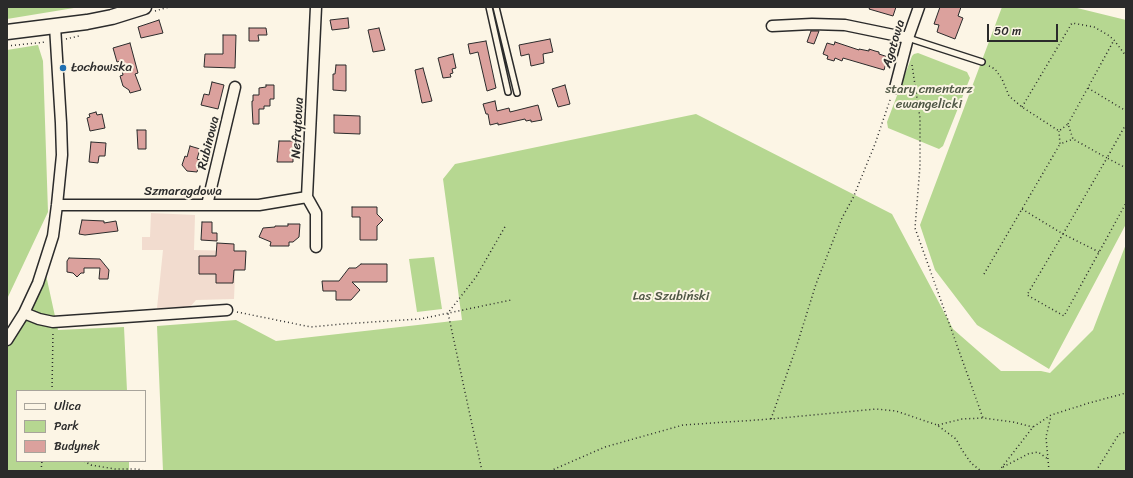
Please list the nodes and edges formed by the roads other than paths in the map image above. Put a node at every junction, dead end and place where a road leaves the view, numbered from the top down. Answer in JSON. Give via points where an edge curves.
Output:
{"nodes":[{"id":1,"x":144,"y":7,"type":"edge"},
{"id":2,"x":316,"y":7,"type":"edge"},
{"id":3,"x":489,"y":7,"type":"edge"},
{"id":4,"x":496,"y":7,"type":"edge"},
{"id":5,"x":919,"y":7,"type":"edge"},
{"id":6,"x":55,"y":26,"type":"junction"},
{"id":7,"x":772,"y":26,"type":"dead end"},
{"id":8,"x":7,"y":32,"type":"edge"},
{"id":9,"x":908,"y":38,"type":"junction"},
{"id":10,"x":982,"y":62,"type":"road end"},
{"id":11,"x":235,"y":87,"type":"dead end"},
{"id":12,"x":894,"y":88,"type":"road end"},
{"id":13,"x":508,"y":92,"type":"dead end"},
{"id":14,"x":517,"y":93,"type":"dead end"},
{"id":15,"x":307,"y":197,"type":"junction"},
{"id":16,"x":57,"y":205,"type":"junction"},
{"id":17,"x":207,"y":205,"type":"junction"},
{"id":18,"x":316,"y":247,"type":"dead end"},
{"id":19,"x":227,"y":310,"type":"road end"},
{"id":20,"x":24,"y":313,"type":"junction"},
{"id":21,"x":7,"y":340,"type":"edge"}],
"edges":[{"from":1,"to":6,"type":"main road","via":[[100,19]]},
{"from":2,"to":15,"type":"street","name":"Nefrytowa"},
{"from":3,"to":13,"type":"lane"},
{"from":4,"to":14,"type":"lane"},
{"from":5,"to":9,"type":"street","name":"Agatowa"},
{"from":6,"to":8,"type":"main road"},
{"from":6,"to":16,"type":"street","via":[[62,144]]},
{"from":7,"to":9,"type":"street","via":[[845,25]]},
{"from":9,"to":10,"type":"lane"},
{"from":9,"to":12,"type":"street","name":"Agatowa"},
{"from":11,"to":17,"type":"street","name":"Rubinowa"},
{"from":15,"to":17,"type":"street","name":"Szmaragdowa","via":[[260,205]]},
{"from":15,"to":18,"type":"street","name":"Nefrytowa","via":[[316,213]]},
{"from":16,"to":17,"type":"street","name":"Szmaragdowa"},
{"from":16,"to":20,"type":"street","via":[[49,251]]},
{"from":19,"to":20,"type":"street","via":[[53,322],[39,320]]},
{"from":20,"to":21,"type":"street"}]}
